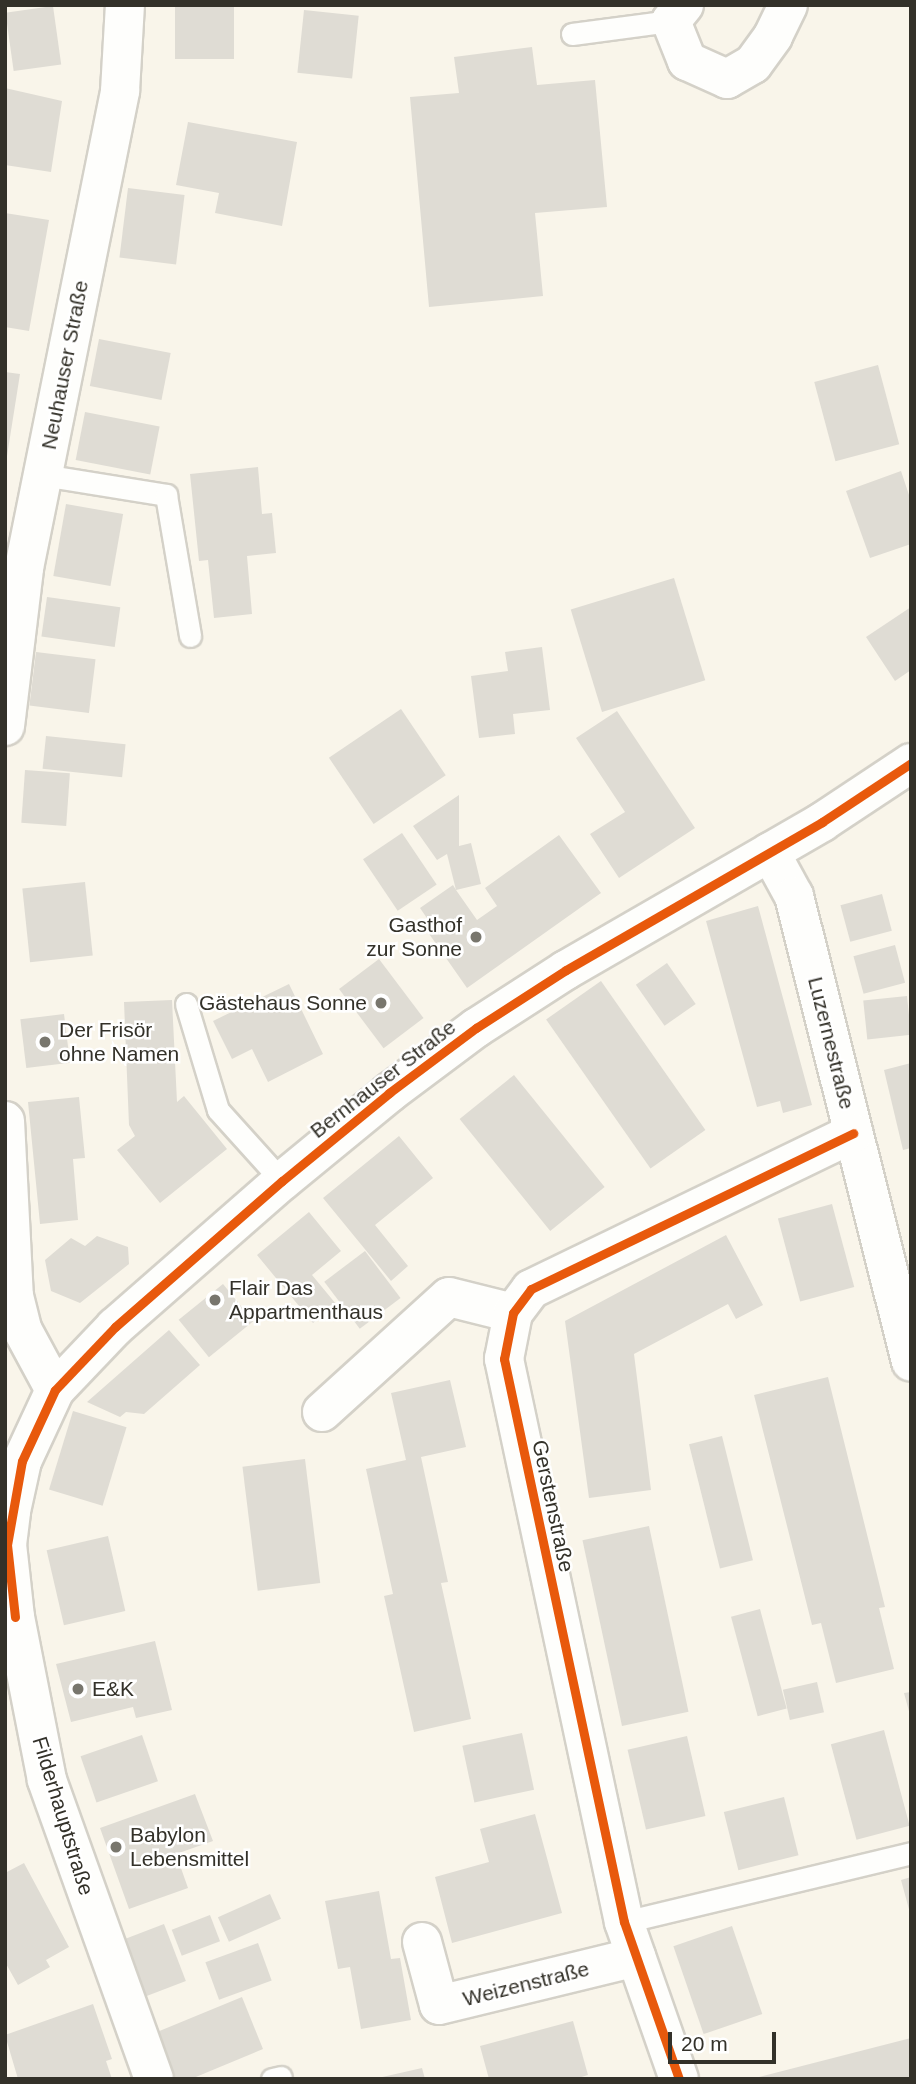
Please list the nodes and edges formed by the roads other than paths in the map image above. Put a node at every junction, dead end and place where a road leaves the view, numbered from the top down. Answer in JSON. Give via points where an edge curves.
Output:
{"nodes":[{"id":1,"x":125,"y":5,"type":"edge"},
{"id":2,"x":788,"y":5,"type":"edge"},
{"id":3,"x":678,"y":13,"type":"edge"},
{"id":4,"x":572,"y":34,"type":"dead end"},
{"id":5,"x":43,"y":475,"type":"junction"},
{"id":6,"x":15,"y":566,"type":"edge"},
{"id":7,"x":190,"y":636,"type":"dead end"},
{"id":8,"x":5,"y":726,"type":"edge"},
{"id":9,"x":911,"y":763,"type":"edge"},
{"id":10,"x":769,"y":852,"type":"junction"},
{"id":11,"x":186,"y":1004,"type":"dead end"},
{"id":12,"x":5,"y":1121,"type":"edge"},
{"id":13,"x":853,"y":1133,"type":"junction"},
{"id":14,"x":282,"y":1181,"type":"junction"},
{"id":15,"x":8,"y":1238,"type":"edge"},
{"id":16,"x":899,"y":1265,"type":"edge"},
{"id":17,"x":513,"y":1313,"type":"junction"},
{"id":18,"x":911,"y":1362,"type":"edge"},
{"id":19,"x":55,"y":1390,"type":"junction"},
{"id":20,"x":322,"y":1412,"type":"dead end"},
{"id":21,"x":14,"y":1469,"type":"edge"},
{"id":22,"x":6,"y":1545,"type":"edge"},
{"id":23,"x":911,"y":1853,"type":"edge"},
{"id":24,"x":624,"y":1922,"type":"junction"},
{"id":25,"x":422,"y":1942,"type":"dead end"},
{"id":26,"x":636,"y":1957,"type":"junction"},
{"id":27,"x":155,"y":2079,"type":"edge"},
{"id":28,"x":679,"y":2079,"type":"edge"}],
"edges":[{"from":1,"to":5,"type":"main road","name":"Neuhauser Straße","via":[[121,90]]},
{"from":2,"to":3,"type":"main road","via":[[753,64],[727,79],[687,61]]},
{"from":3,"to":4,"type":"lane"},
{"from":5,"to":6,"type":"main road","name":"Neuhauser Straße"},
{"from":5,"to":7,"type":"lane","via":[[166,495]]},
{"from":6,"to":8,"type":"main road","name":"Neuhauser Straße"},
{"from":9,"to":10,"type":"main road","name":"Bernhauser Straße"},
{"from":10,"to":13,"type":"main road","name":"Luzernestraße","via":[[794,896]]},
{"from":10,"to":14,"type":"main road","name":"Bernhauser Straße","via":[[476,1028]]},
{"from":11,"to":14,"type":"lane","via":[[218,1110]]},
{"from":12,"to":15,"type":"main road"},
{"from":13,"to":16,"type":"main road","name":"Luzernestraße"},
{"from":13,"to":17,"type":"main road","via":[[531,1290]]},
{"from":14,"to":19,"type":"main road","name":"Bernhauser Straße","via":[[115,1326]]},
{"from":15,"to":19,"type":"main road","via":[[22,1329]]},
{"from":16,"to":18,"type":"main road","name":"Luzernestraße"},
{"from":17,"to":20,"type":"main road","via":[[449,1297]]},
{"from":17,"to":24,"type":"main road","name":"Gerstenstraße","via":[[504,1359]]},
{"from":19,"to":21,"type":"main road","name":"Bernhauser Straße"},
{"from":21,"to":22,"type":"main road","name":"Filderhauptstraße"},
{"from":22,"to":27,"type":"main road","name":"Filderhauptstraße","via":[[25,1676],[47,1780]]},
{"from":23,"to":24,"type":"lane"},
{"from":24,"to":26,"type":"main road","name":"Gerstenstraße"},
{"from":25,"to":26,"type":"main road","name":"Weizenstraße","via":[[439,2006]]},
{"from":26,"to":28,"type":"main road","name":"Gerstenstraße"}]}
